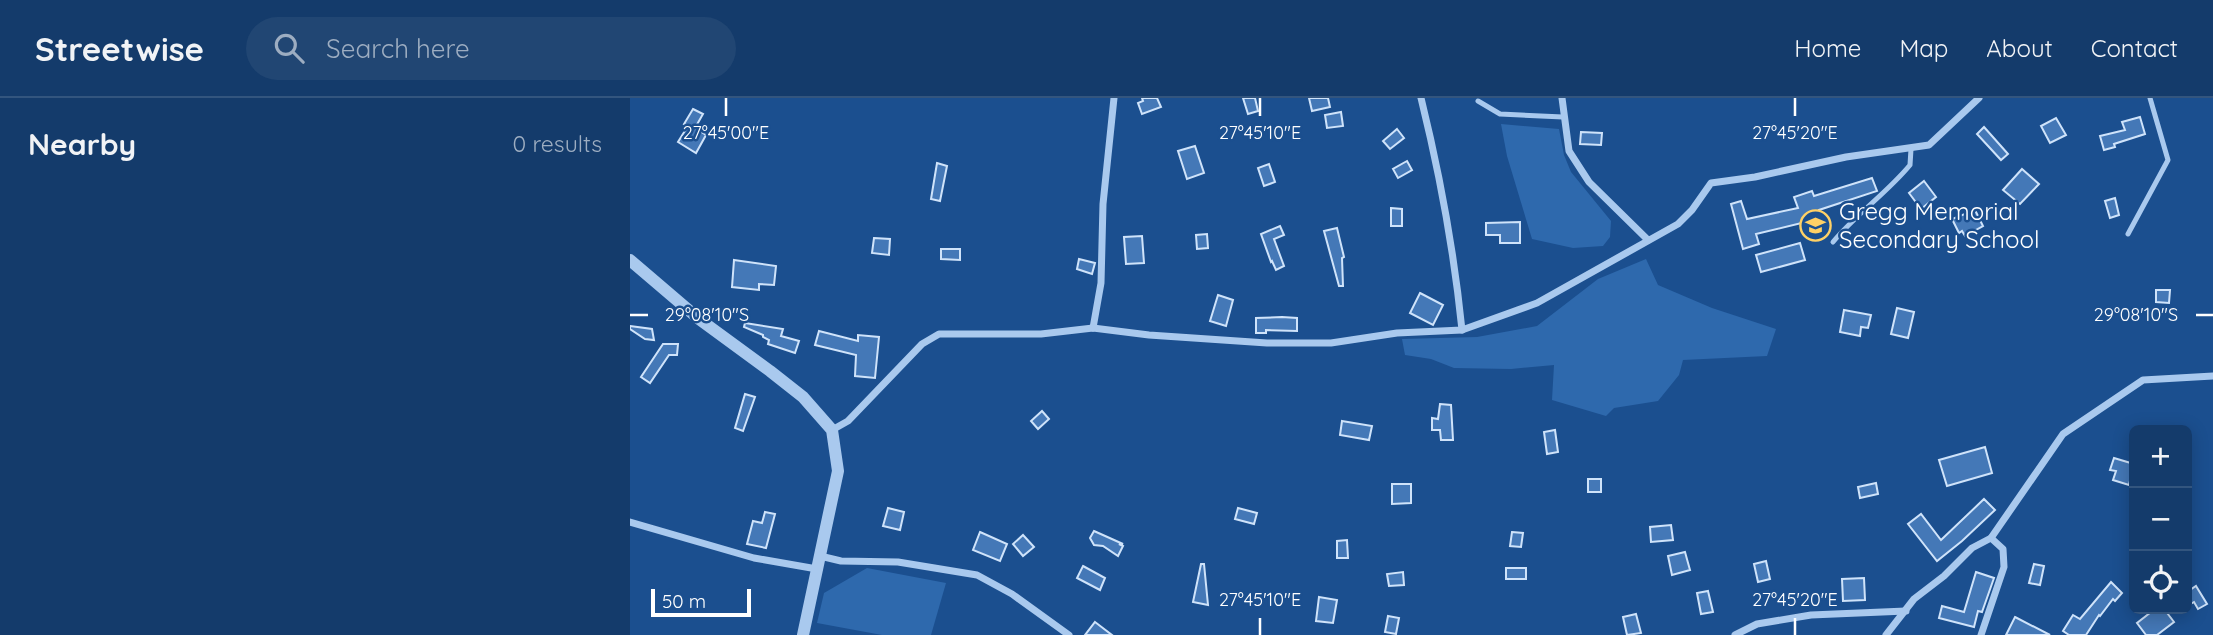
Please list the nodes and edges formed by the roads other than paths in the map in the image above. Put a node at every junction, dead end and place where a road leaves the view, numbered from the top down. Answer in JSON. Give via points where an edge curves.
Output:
{"nodes":[{"id":1,"x":1114,"y":98,"type":"edge"},
{"id":2,"x":1421,"y":98,"type":"edge"},
{"id":3,"x":1562,"y":98,"type":"edge"},
{"id":4,"x":1979,"y":98,"type":"edge"},
{"id":5,"x":2150,"y":98,"type":"edge"},
{"id":6,"x":1478,"y":102,"type":"dead end"},
{"id":7,"x":1563,"y":117,"type":"junction"},
{"id":8,"x":1911,"y":149,"type":"junction"},
{"id":9,"x":2128,"y":234,"type":"dead end"},
{"id":10,"x":1648,"y":240,"type":"junction"},
{"id":11,"x":1833,"y":242,"type":"dead end"},
{"id":12,"x":630,"y":260,"type":"edge"},
{"id":13,"x":1093,"y":328,"type":"junction"},
{"id":14,"x":1462,"y":330,"type":"junction"},
{"id":15,"x":2213,"y":376,"type":"edge"},
{"id":16,"x":832,"y":430,"type":"junction"},
{"id":17,"x":630,"y":522,"type":"edge"},
{"id":18,"x":1991,"y":538,"type":"junction"},
{"id":19,"x":819,"y":563,"type":"junction"},
{"id":20,"x":1906,"y":611,"type":"junction"},
{"id":21,"x":803,"y":635,"type":"edge"},
{"id":22,"x":1069,"y":635,"type":"edge"},
{"id":23,"x":1734,"y":635,"type":"edge"},
{"id":24,"x":1886,"y":635,"type":"edge"},
{"id":25,"x":1981,"y":635,"type":"edge"}],
"edges":[{"from":1,"to":13,"type":"street","via":[[1102,204],[1101,283]]},
{"from":2,"to":14,"type":"street","via":[[1455,262]]},
{"from":3,"to":7,"type":"street"},
{"from":4,"to":8,"type":"street","via":[[1929,145]]},
{"from":5,"to":9,"type":"lane","via":[[2168,160]]},
{"from":6,"to":7,"type":"lane","via":[[1500,114]]},
{"from":7,"to":10,"type":"street","via":[[1569,151],[1589,182]]},
{"from":8,"to":10,"type":"street","via":[[1711,183],[1678,224]]},
{"from":8,"to":11,"type":"lane","via":[[1910,165]]},
{"from":10,"to":14,"type":"street","via":[[1537,303]]},
{"from":12,"to":16,"type":"street","via":[[803,397]]},
{"from":13,"to":14,"type":"street","via":[[1267,343],[1331,343]]},
{"from":13,"to":16,"type":"street","via":[[1041,334],[939,334],[922,344],[848,421]]},
{"from":15,"to":18,"type":"street","via":[[2143,380],[2063,433]]},
{"from":16,"to":19,"type":"street","via":[[838,471]]},
{"from":17,"to":19,"type":"street","via":[[754,558]]},
{"from":18,"to":20,"type":"street","via":[[1972,548]]},
{"from":18,"to":25,"type":"street","via":[[2003,549],[2004,567]]},
{"from":19,"to":21,"type":"street"},
{"from":19,"to":22,"type":"street","via":[[898,562],[976,575],[1012,594]]},
{"from":20,"to":23,"type":"street","via":[[1811,615],[1757,624]]},
{"from":20,"to":24,"type":"street"}]}
